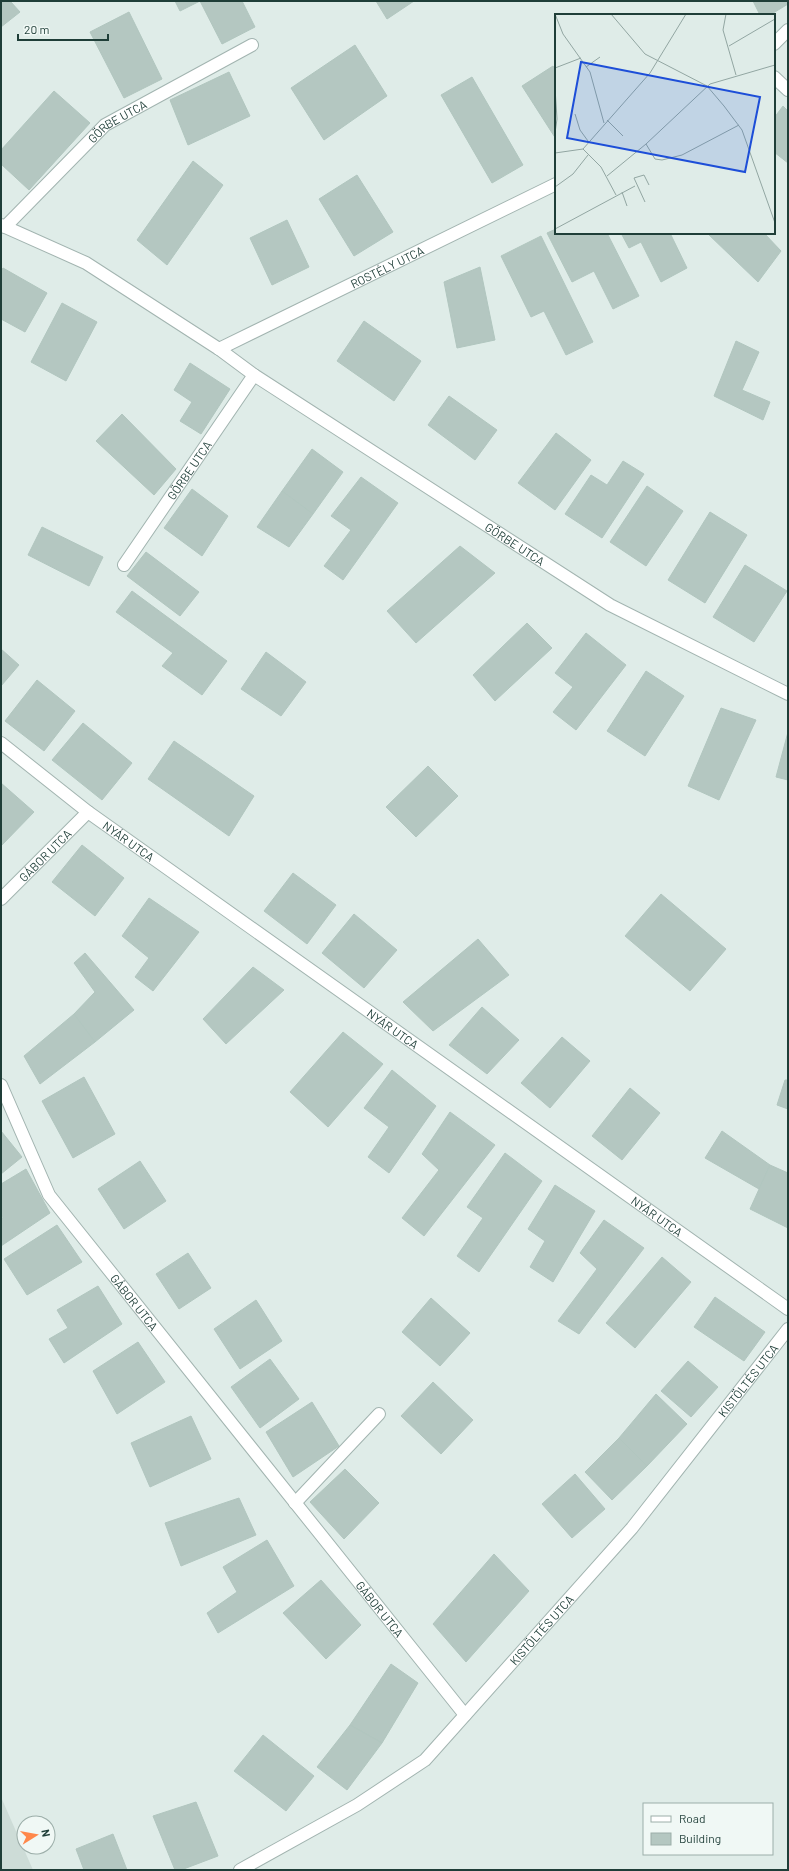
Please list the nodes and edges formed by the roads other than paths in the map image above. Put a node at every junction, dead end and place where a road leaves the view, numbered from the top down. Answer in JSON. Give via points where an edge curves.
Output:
{"nodes":[{"id":1,"x":788,"y":30,"type":"edge"},
{"id":2,"x":775,"y":43,"type":"edge"},
{"id":3,"x":252,"y":45,"type":"dead end"},
{"id":4,"x":775,"y":78,"type":"edge"},
{"id":5,"x":788,"y":90,"type":"edge"},
{"id":6,"x":555,"y":184,"type":"edge"},
{"id":7,"x":3,"y":226,"type":"edge"},
{"id":8,"x":219,"y":349,"type":"junction"},
{"id":9,"x":254,"y":375,"type":"junction"},
{"id":10,"x":124,"y":565,"type":"dead end"},
{"id":11,"x":788,"y":694,"type":"edge"},
{"id":12,"x":1,"y":743,"type":"edge"},
{"id":13,"x":88,"y":812,"type":"junction"},
{"id":14,"x":1,"y":899,"type":"edge"},
{"id":15,"x":1,"y":1085,"type":"edge"},
{"id":16,"x":788,"y":1309,"type":"edge"},
{"id":17,"x":788,"y":1329,"type":"edge"},
{"id":18,"x":379,"y":1414,"type":"dead end"},
{"id":19,"x":295,"y":1503,"type":"junction"},
{"id":20,"x":465,"y":1715,"type":"junction"},
{"id":21,"x":240,"y":1870,"type":"edge"}],
"edges":[{"from":1,"to":2,"type":"street"},
{"from":3,"to":7,"type":"street","name":"GÖRBE UTCA","via":[[105,125]]},
{"from":4,"to":5,"type":"street"},
{"from":6,"to":8,"type":"street","name":"ROSTÉLY UTCA"},
{"from":7,"to":8,"type":"street","name":"GÖRBE UTCA","via":[[86,263]]},
{"from":8,"to":9,"type":"street","name":"GÖRBE UTCA"},
{"from":9,"to":10,"type":"street","name":"GÖRBE UTCA"},
{"from":9,"to":11,"type":"street","name":"GÖRBE UTCA","via":[[610,605]]},
{"from":12,"to":13,"type":"street","name":"NYÁR UTCA"},
{"from":13,"to":14,"type":"street","name":"GÁBOR UTCA"},
{"from":13,"to":16,"type":"street","name":"NYÁR UTCA"},
{"from":15,"to":19,"type":"street","name":"GÁBOR UTCA","via":[[49,1195]]},
{"from":17,"to":20,"type":"street","name":"KISTÖLTÉS UTCA","via":[[632,1528]]},
{"from":18,"to":19,"type":"street"},
{"from":19,"to":20,"type":"street","name":"GÁBOR UTCA"},
{"from":20,"to":21,"type":"street","name":"KISTÖLTÉS UTCA","via":[[425,1760],[357,1805]]}]}
